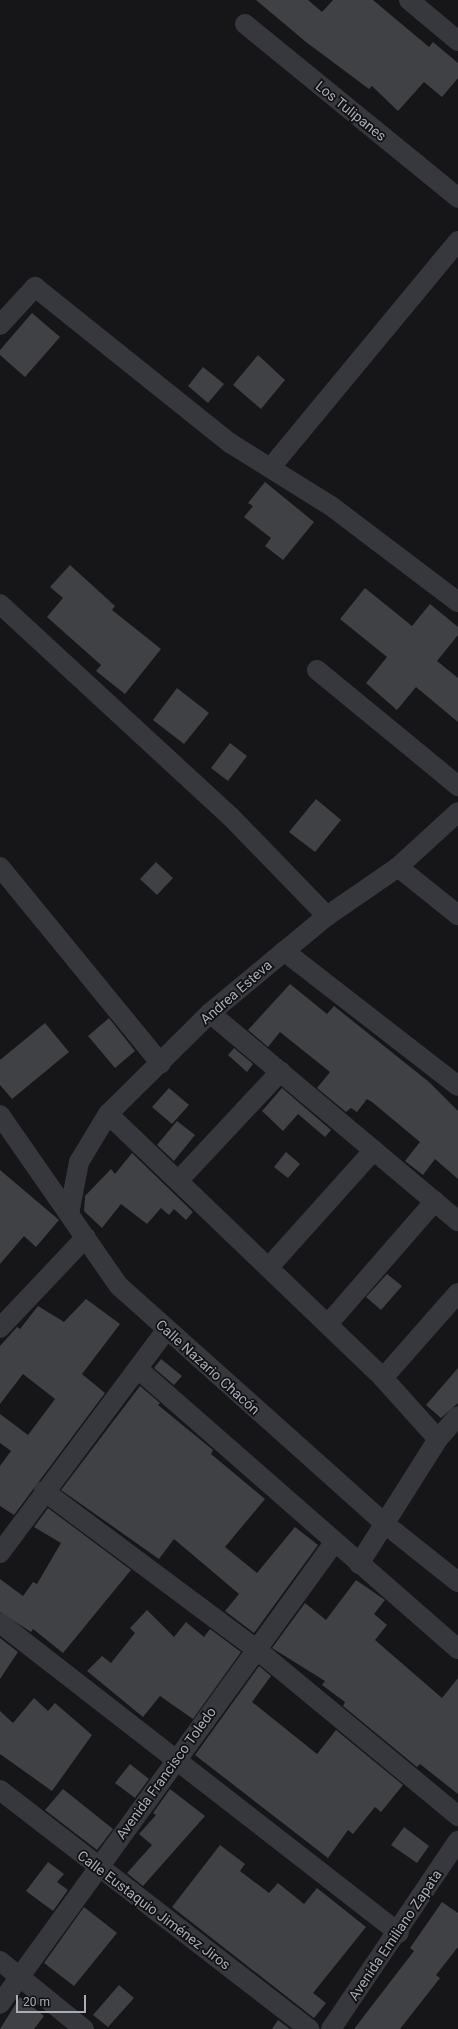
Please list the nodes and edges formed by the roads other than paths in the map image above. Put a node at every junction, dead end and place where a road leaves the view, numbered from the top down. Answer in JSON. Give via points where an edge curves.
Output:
{"nodes":[{"id":1,"x":409,"y":0,"type":"edge"},
{"id":2,"x":245,"y":24,"type":"dead end"},
{"id":3,"x":458,"y":41,"type":"edge"},
{"id":4,"x":458,"y":198,"type":"edge"},
{"id":5,"x":458,"y":241,"type":"edge"},
{"id":6,"x":0,"y":325,"type":"edge"},
{"id":7,"x":272,"y":466,"type":"junction"},
{"id":8,"x":458,"y":602,"type":"edge"},
{"id":9,"x":0,"y":604,"type":"edge"},
{"id":10,"x":317,"y":670,"type":"dead end"},
{"id":11,"x":458,"y":786,"type":"edge"},
{"id":12,"x":458,"y":812,"type":"edge"},
{"id":13,"x":0,"y":867,"type":"edge"},
{"id":14,"x":398,"y":867,"type":"junction"},
{"id":15,"x":458,"y":915,"type":"edge"},
{"id":16,"x":327,"y":916,"type":"junction"},
{"id":17,"x":284,"y":950,"type":"junction"},
{"id":18,"x":210,"y":1013,"type":"junction"},
{"id":19,"x":161,"y":1064,"type":"junction"},
{"id":20,"x":281,"y":1071,"type":"junction"},
{"id":21,"x":458,"y":1086,"type":"edge"},
{"id":22,"x":108,"y":1114,"type":"junction"},
{"id":23,"x":0,"y":1115,"type":"edge"},
{"id":24,"x":374,"y":1150,"type":"junction"},
{"id":25,"x":179,"y":1180,"type":"junction"},
{"id":26,"x":435,"y":1201,"type":"junction"},
{"id":27,"x":69,"y":1214,"type":"junction"},
{"id":28,"x":458,"y":1221,"type":"edge"},
{"id":29,"x":86,"y":1237,"type":"junction"},
{"id":30,"x":269,"y":1267,"type":"junction"},
{"id":31,"x":458,"y":1293,"type":"edge"},
{"id":32,"x":328,"y":1324,"type":"junction"},
{"id":33,"x":0,"y":1328,"type":"edge"},
{"id":34,"x":166,"y":1330,"type":"junction"},
{"id":35,"x":138,"y":1369,"type":"junction"},
{"id":36,"x":384,"y":1378,"type":"junction"},
{"id":37,"x":458,"y":1416,"type":"edge"},
{"id":38,"x":438,"y":1439,"type":"junction"},
{"id":39,"x":44,"y":1491,"type":"junction"},
{"id":40,"x":385,"y":1524,"type":"junction"},
{"id":41,"x":334,"y":1543,"type":"junction"},
{"id":42,"x":0,"y":1553,"type":"edge"},
{"id":43,"x":359,"y":1564,"type":"junction"},
{"id":44,"x":458,"y":1582,"type":"edge"},
{"id":45,"x":0,"y":1623,"type":"edge"},
{"id":46,"x":255,"y":1648,"type":"junction"},
{"id":47,"x":458,"y":1649,"type":"edge"},
{"id":48,"x":176,"y":1759,"type":"junction"},
{"id":49,"x":0,"y":1790,"type":"edge"},
{"id":50,"x":458,"y":1816,"type":"edge"},
{"id":51,"x":458,"y":1841,"type":"edge"},
{"id":52,"x":97,"y":1868,"type":"junction"},
{"id":53,"x":398,"y":1933,"type":"junction"},
{"id":54,"x":0,"y":1961,"type":"edge"},
{"id":55,"x":20,"y":1977,"type":"junction"},
{"id":56,"x":0,"y":2004,"type":"edge"},
{"id":57,"x":84,"y":2029,"type":"edge"},
{"id":58,"x":309,"y":2029,"type":"edge"},
{"id":59,"x":331,"y":2029,"type":"edge"}],
"edges":[{"from":1,"to":3,"type":"street"},
{"from":2,"to":4,"type":"street","name":"Los Tulipanes"},
{"from":5,"to":7,"type":"street"},
{"from":6,"to":7,"type":"street","via":[[35,287],[230,443]]},
{"from":7,"to":8,"type":"street","via":[[331,506]]},
{"from":9,"to":16,"type":"street","via":[[231,817]]},
{"from":10,"to":11,"type":"street"},
{"from":12,"to":14,"type":"street","name":"Andrea Esteva"},
{"from":13,"to":19,"type":"street"},
{"from":14,"to":15,"type":"street"},
{"from":14,"to":16,"type":"street","name":"Andrea Esteva"},
{"from":16,"to":17,"type":"street","name":"Andrea Esteva"},
{"from":17,"to":18,"type":"street","name":"Andrea Esteva"},
{"from":17,"to":21,"type":"street"},
{"from":18,"to":19,"type":"street","name":"Andrea Esteva"},
{"from":18,"to":20,"type":"street"},
{"from":19,"to":22,"type":"street","name":"Andrea Esteva"},
{"from":20,"to":24,"type":"street"},
{"from":20,"to":25,"type":"street"},
{"from":22,"to":25,"type":"street"},
{"from":22,"to":27,"type":"street","name":"Andrea Esteva","via":[[79,1162]]},
{"from":23,"to":27,"type":"street","name":"Calle Nazario Chacón"},
{"from":24,"to":26,"type":"street"},
{"from":24,"to":30,"type":"street"},
{"from":25,"to":30,"type":"street"},
{"from":26,"to":28,"type":"street"},
{"from":26,"to":32,"type":"street"},
{"from":27,"to":29,"type":"street","name":"Calle Nazario Chacón"},
{"from":29,"to":33,"type":"street"},
{"from":29,"to":34,"type":"street","name":"Calle Nazario Chacón","via":[[119,1286]]},
{"from":30,"to":32,"type":"street"},
{"from":31,"to":36,"type":"street"},
{"from":32,"to":36,"type":"street"},
{"from":34,"to":35,"type":"street"},
{"from":34,"to":40,"type":"street","name":"Calle Nazario Chacón"},
{"from":35,"to":39,"type":"street"},
{"from":35,"to":41,"type":"street"},
{"from":36,"to":38,"type":"street"},
{"from":37,"to":38,"type":"street"},
{"from":38,"to":40,"type":"street"},
{"from":39,"to":42,"type":"street"},
{"from":39,"to":46,"type":"street"},
{"from":40,"to":43,"type":"street"},
{"from":40,"to":44,"type":"street","name":"Calle Nazario Chacón"},
{"from":41,"to":43,"type":"street"},
{"from":41,"to":46,"type":"street","name":"Avenida Francisco Toledo"},
{"from":43,"to":47,"type":"street"},
{"from":45,"to":48,"type":"street"},
{"from":46,"to":48,"type":"street","name":"Avenida Francisco Toledo"},
{"from":46,"to":50,"type":"street"},
{"from":48,"to":52,"type":"street","name":"Avenida Francisco Toledo"},
{"from":48,"to":53,"type":"street"},
{"from":49,"to":52,"type":"street","name":"Calle Eustaquio Jiménez Jiros"},
{"from":51,"to":53,"type":"street","name":"Avenida Emiliano Zapata"},
{"from":52,"to":55,"type":"street","name":"Avenida Francisco Toledo"},
{"from":52,"to":58,"type":"street","name":"Calle Eustaquio Jiménez Jiros"},
{"from":53,"to":59,"type":"street","name":"Avenida Emiliano Zapata"},
{"from":54,"to":55,"type":"street"},
{"from":55,"to":56,"type":"street","name":"Avenida Francisco Toledo"},
{"from":55,"to":57,"type":"street"}]}
